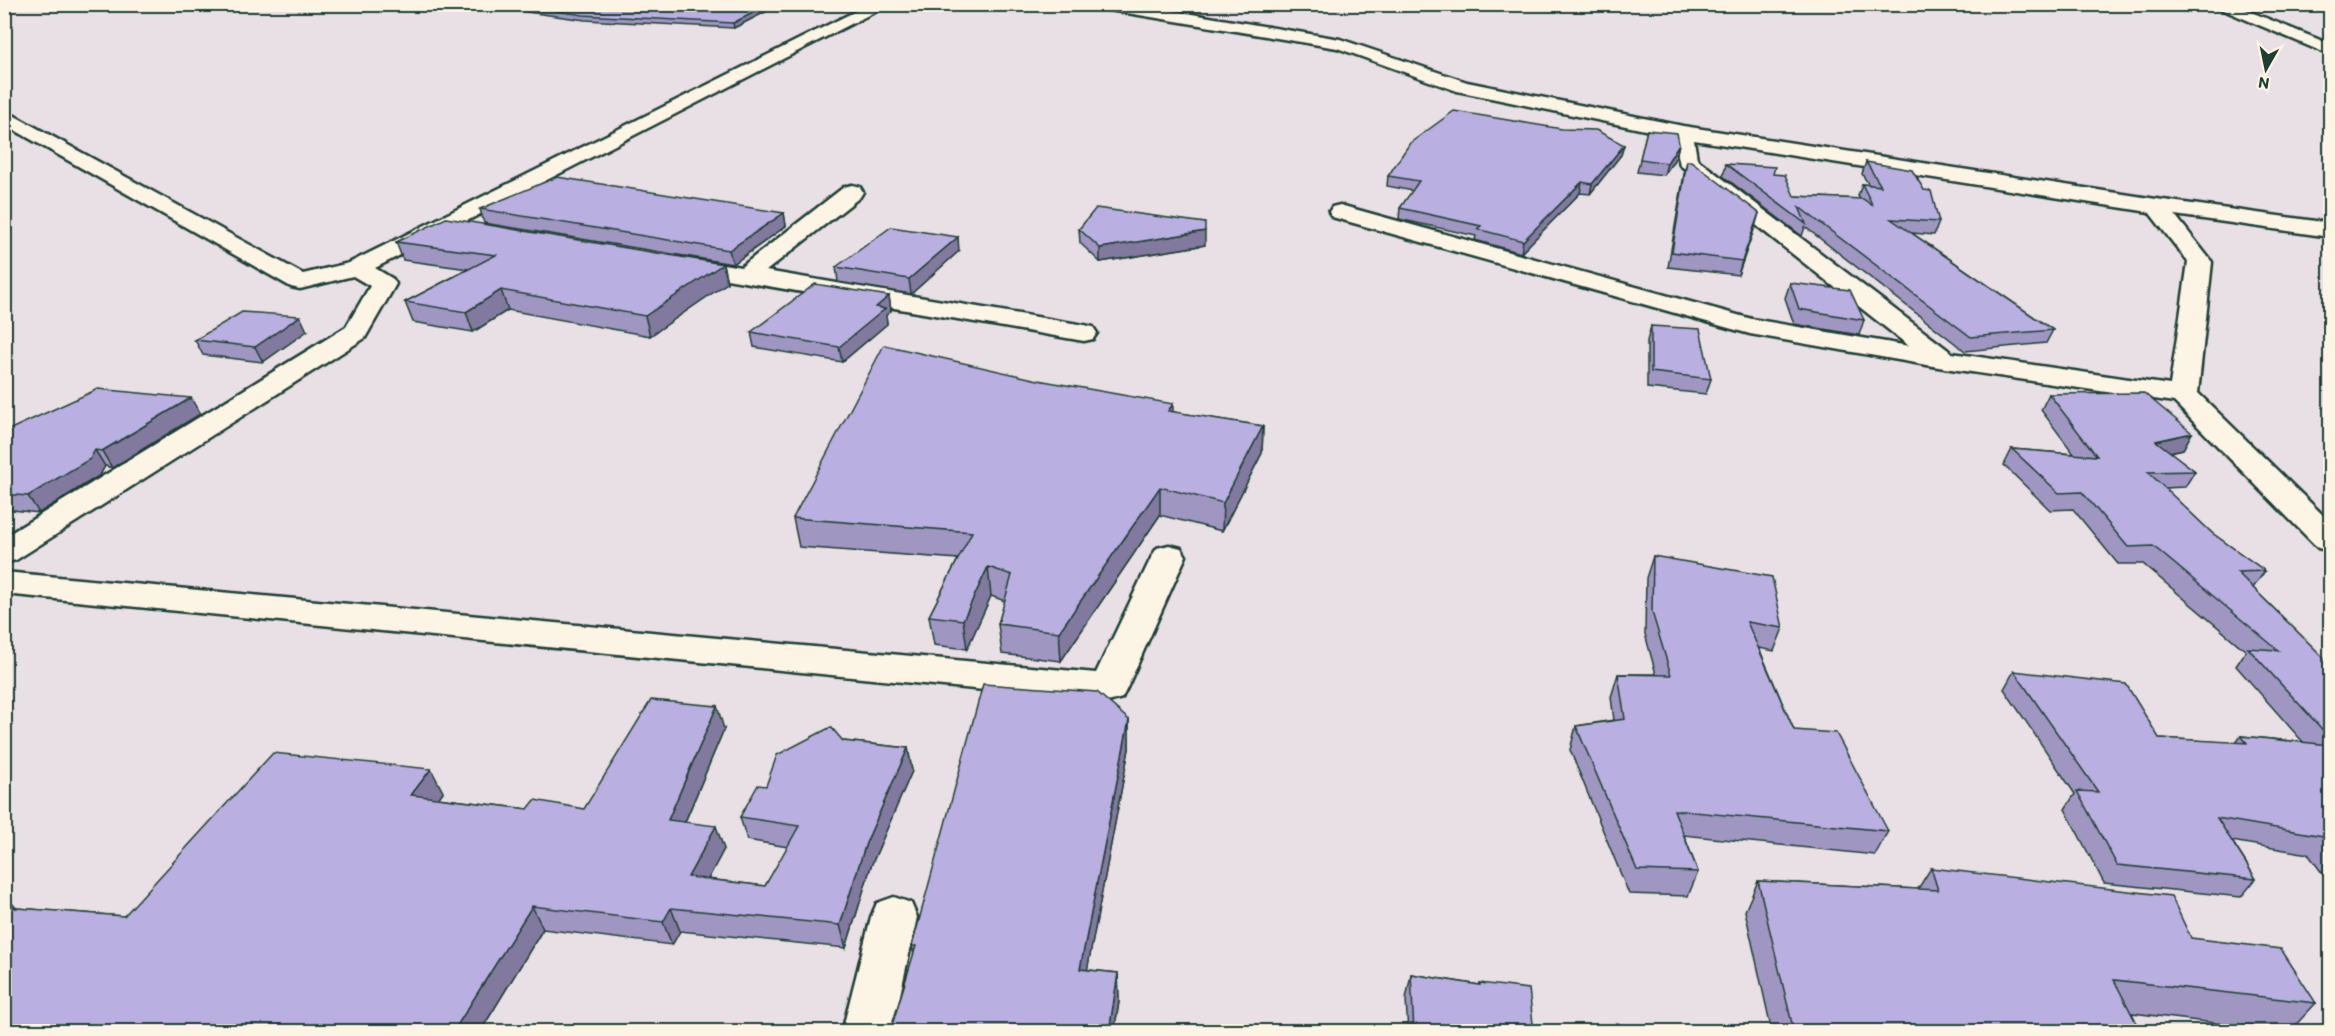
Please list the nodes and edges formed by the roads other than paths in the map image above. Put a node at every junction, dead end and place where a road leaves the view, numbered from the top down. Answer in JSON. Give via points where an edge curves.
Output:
{"nodes":[{"id":1,"x":883,"y":4,"type":"edge"},
{"id":2,"x":1103,"y":4,"type":"edge"},
{"id":3,"x":2216,"y":4,"type":"edge"},
{"id":4,"x":2331,"y":50,"type":"edge"},
{"id":5,"x":4,"y":116,"type":"edge"},
{"id":6,"x":1683,"y":132,"type":"junction"},
{"id":7,"x":852,"y":192,"type":"dead end"},
{"id":8,"x":2156,"y":206,"type":"junction"},
{"id":9,"x":1340,"y":212,"type":"dead end"},
{"id":10,"x":441,"y":225,"type":"junction"},
{"id":11,"x":2331,"y":230,"type":"edge"},
{"id":12,"x":483,"y":231,"type":"edge"},
{"id":13,"x":654,"y":259,"type":"edge"},
{"id":14,"x":357,"y":268,"type":"junction"},
{"id":15,"x":746,"y":275,"type":"junction"},
{"id":16,"x":1084,"y":333,"type":"dead end"},
{"id":17,"x":1944,"y":360,"type":"junction"},
{"id":18,"x":2183,"y":394,"type":"junction"},
{"id":19,"x":2331,"y":541,"type":"edge"},
{"id":20,"x":4,"y":552,"type":"edge"},
{"id":21,"x":1169,"y":556,"type":"dead end"},
{"id":22,"x":4,"y":583,"type":"edge"},
{"id":23,"x":894,"y":917,"type":"dead end"},
{"id":24,"x":867,"y":1032,"type":"edge"}],
"edges":[{"from":1,"to":10,"type":"street"},
{"from":2,"to":6,"type":"street","via":[[1262,23],[1463,87]]},
{"from":3,"to":4,"type":"street"},
{"from":5,"to":14,"type":"street","via":[[300,282]]},
{"from":6,"to":8,"type":"street"},
{"from":6,"to":17,"type":"street","via":[[1688,161]]},
{"from":7,"to":15,"type":"street"},
{"from":8,"to":11,"type":"street"},
{"from":8,"to":18,"type":"street","via":[[2200,262]]},
{"from":9,"to":17,"type":"street","via":[[1750,326]]},
{"from":10,"to":12,"type":"street"},
{"from":10,"to":14,"type":"street"},
{"from":13,"to":15,"type":"street"},
{"from":14,"to":20,"type":"street","via":[[384,284],[356,332]]},
{"from":15,"to":16,"type":"street"},
{"from":17,"to":18,"type":"street"},
{"from":18,"to":19,"type":"street"},
{"from":21,"to":22,"type":"street","via":[[1108,688]]},
{"from":23,"to":24,"type":"street"}]}
